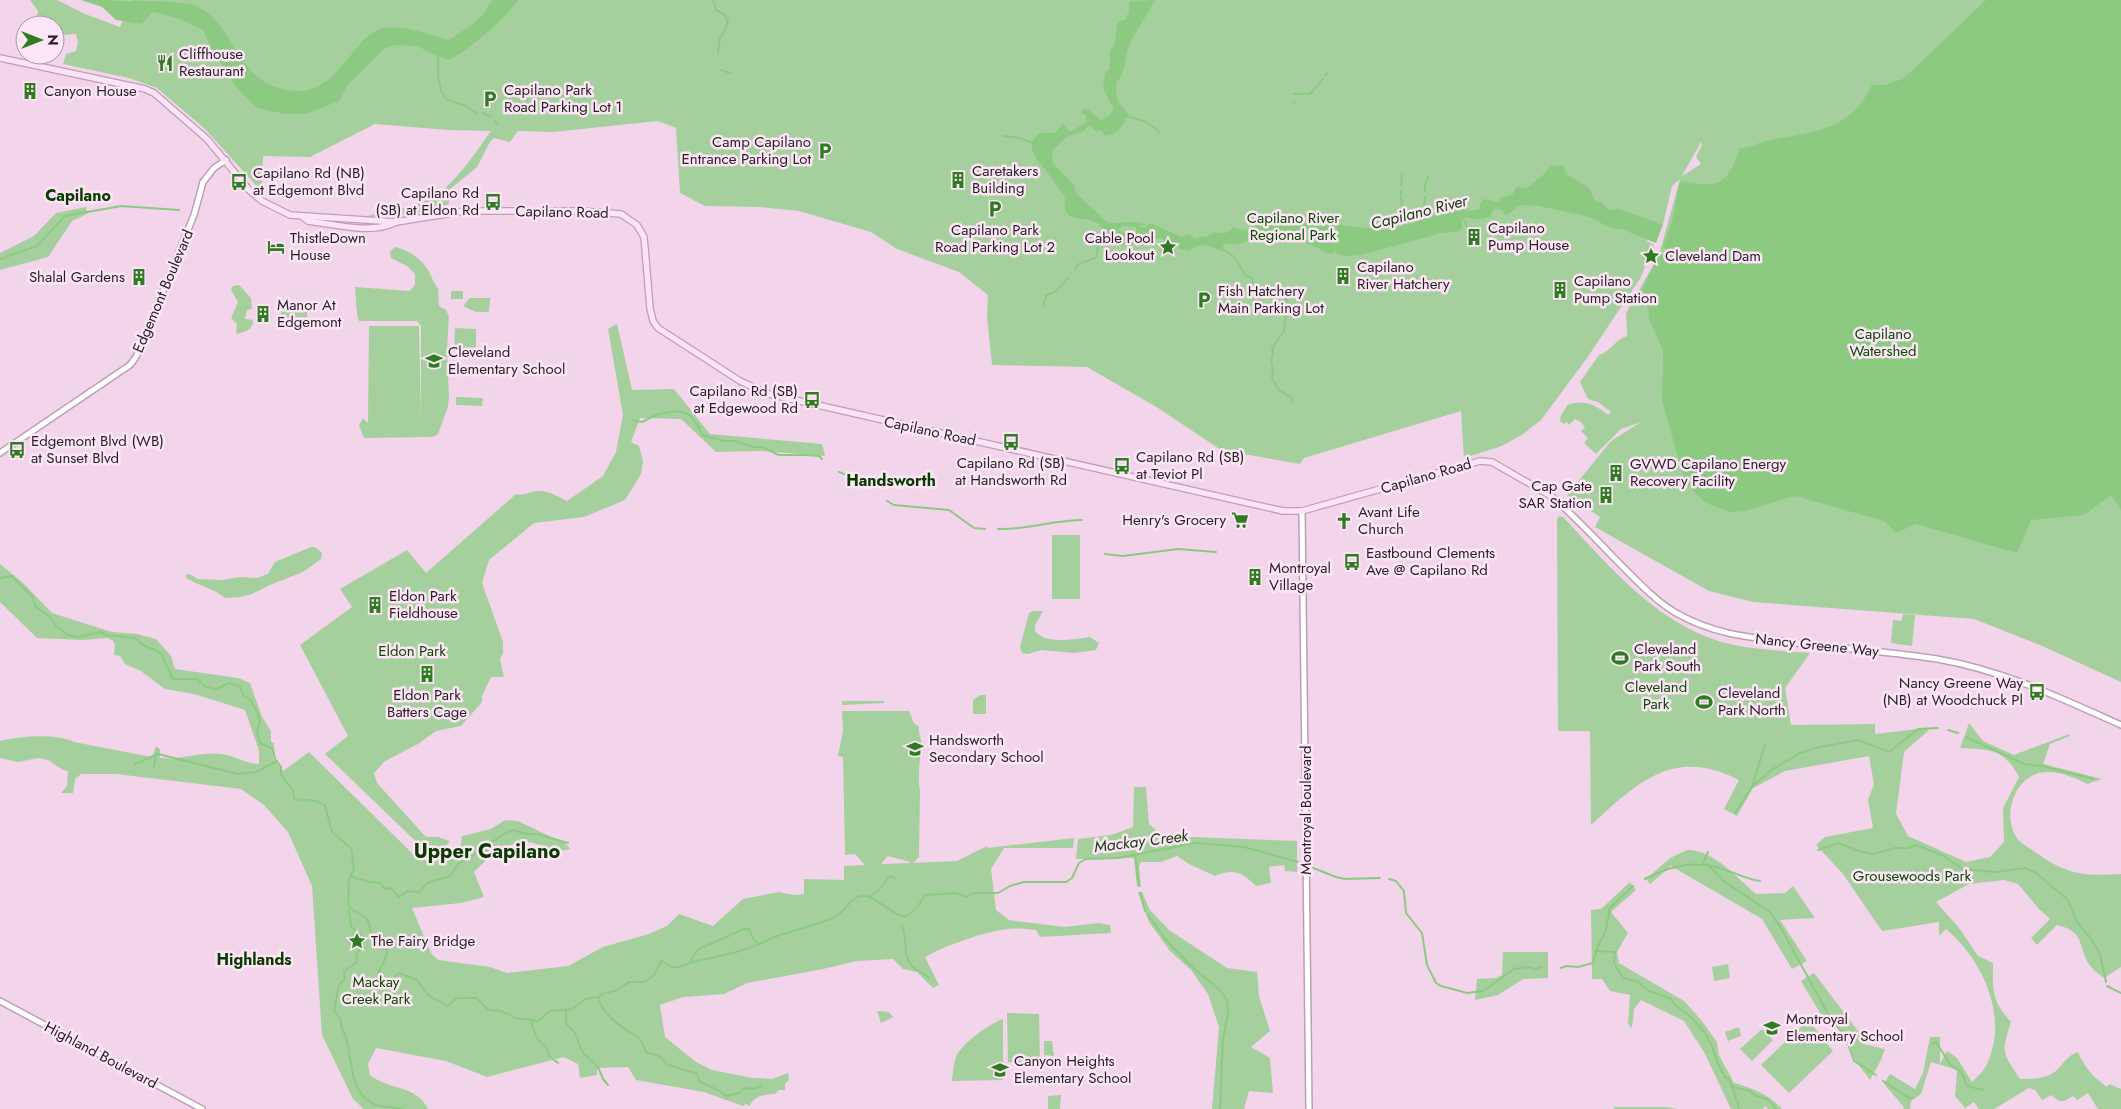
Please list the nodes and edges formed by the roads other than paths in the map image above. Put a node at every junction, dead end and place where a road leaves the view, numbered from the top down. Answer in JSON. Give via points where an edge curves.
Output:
{"nodes":[{"id":1,"x":0,"y":58,"type":"edge"},
{"id":2,"x":226,"y":160,"type":"junction"},
{"id":3,"x":304,"y":217,"type":"junction"},
{"id":4,"x":345,"y":220,"type":"junction"},
{"id":5,"x":376,"y":220,"type":"junction"},
{"id":6,"x":317,"y":222,"type":"junction"},
{"id":7,"x":396,"y":222,"type":"junction"},
{"id":8,"x":352,"y":227,"type":"junction"},
{"id":9,"x":0,"y":453,"type":"edge"},
{"id":10,"x":1551,"y":496,"type":"joint"},
{"id":11,"x":1302,"y":511,"type":"junction"},
{"id":12,"x":2121,"y":725,"type":"edge"},
{"id":13,"x":0,"y":1001,"type":"edge"},
{"id":14,"x":202,"y":1109,"type":"edge"},
{"id":15,"x":1309,"y":1109,"type":"edge"}],
"edges":[{"from":1,"to":2,"type":"main road","name":"Capilano Road","via":[[154,93]]},
{"from":2,"to":3,"type":"main road","name":"Capilano Road","via":[[262,201],[279,211]]},
{"from":2,"to":9,"type":"street","name":"Edgemont Boulevard","via":[[214,168],[203,182],[194,215],[130,365]]},
{"from":3,"to":4,"type":"main road","name":"Capilano Road"},
{"from":3,"to":6,"type":"main road","name":"Capilano Road"},
{"from":4,"to":5,"type":"main road","name":"Capilano Road"},
{"from":4,"to":6,"type":"main road"},
{"from":5,"to":7,"type":"main road","name":"Capilano Road"},
{"from":5,"to":8,"type":"main road"},
{"from":6,"to":8,"type":"main road","name":"Capilano Road"},
{"from":7,"to":8,"type":"main road","name":"Capilano Road","via":[[389,226]]},
{"from":7,"to":11,"type":"main road","name":"Capilano Road","via":[[465,211],[621,214],[637,225],[644,237],[650,308],[658,328],[754,389],[1264,507]]},
{"from":10,"to":11,"type":"main road","name":"Capilano Road","via":[[1492,462],[1480,461]]},
{"from":10,"to":12,"type":"street","name":"Nancy Greene Way","via":[[1654,596],[1677,614],[1712,630],[1970,666],[2026,683]]},
{"from":11,"to":15,"type":"street","name":"Montroyal Boulevard"},
{"from":13,"to":14,"type":"street","name":"Highland Boulevard"}]}
